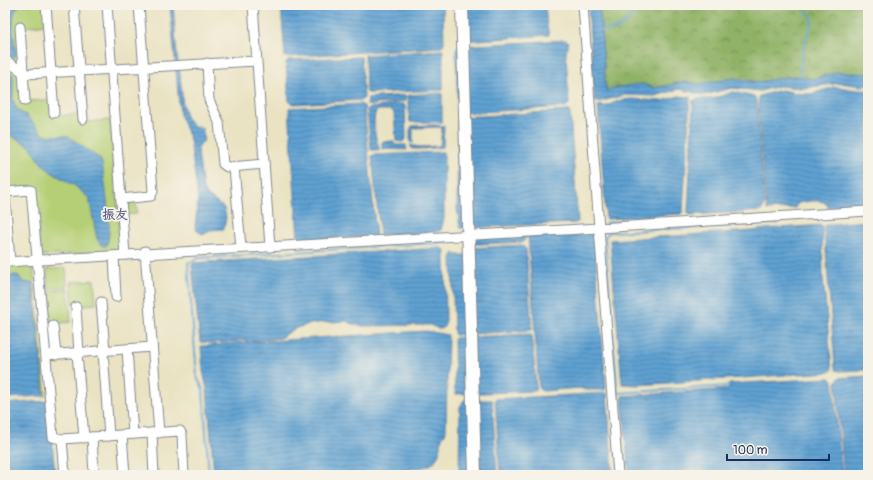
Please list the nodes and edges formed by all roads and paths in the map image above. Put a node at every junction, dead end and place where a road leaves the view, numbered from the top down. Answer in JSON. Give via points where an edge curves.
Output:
{"nodes":[{"id":1,"x":46,"y":5,"type":"edge"},
{"id":2,"x":74,"y":5,"type":"edge"},
{"id":3,"x":107,"y":5,"type":"edge"},
{"id":4,"x":139,"y":5,"type":"edge"},
{"id":5,"x":253,"y":5,"type":"edge"},
{"id":6,"x":462,"y":5,"type":"edge"},
{"id":7,"x":583,"y":5,"type":"edge"},
{"id":8,"x":20,"y":27,"type":"dead end"},
{"id":9,"x":5,"y":60,"type":"edge"},
{"id":10,"x":256,"y":61,"type":"junction"},
{"id":11,"x":207,"y":63,"type":"junction"},
{"id":12,"x":143,"y":67,"type":"junction"},
{"id":13,"x":111,"y":69,"type":"junction"},
{"id":14,"x":79,"y":71,"type":"junction"},
{"id":15,"x":23,"y":72,"type":"junction"},
{"id":16,"x":51,"y":72,"type":"junction"},
{"id":17,"x":25,"y":100,"type":"dead end"},
{"id":18,"x":54,"y":113,"type":"dead end"},
{"id":19,"x":83,"y":119,"type":"dead end"},
{"id":20,"x":264,"y":164,"type":"junction"},
{"id":21,"x":234,"y":166,"type":"junction"},
{"id":22,"x":5,"y":192,"type":"edge"},
{"id":23,"x":5,"y":196,"type":"edge"},
{"id":24,"x":121,"y":199,"type":"junction"},
{"id":25,"x":868,"y":211,"type":"edge"},
{"id":26,"x":599,"y":228,"type":"junction"},
{"id":27,"x":468,"y":233,"type":"junction"},
{"id":28,"x":270,"y":247,"type":"junction"},
{"id":29,"x":241,"y":248,"type":"junction"},
{"id":30,"x":146,"y":252,"type":"junction"},
{"id":31,"x":125,"y":255,"type":"junction"},
{"id":32,"x":114,"y":256,"type":"junction"},
{"id":33,"x":37,"y":260,"type":"junction"},
{"id":34,"x":8,"y":262,"type":"edge"},
{"id":35,"x":116,"y":297,"type":"dead end"},
{"id":36,"x":101,"y":302,"type":"dead end"},
{"id":37,"x":76,"y":307,"type":"dead end"},
{"id":38,"x":53,"y":326,"type":"dead end"},
{"id":39,"x":152,"y":347,"type":"junction"},
{"id":40,"x":127,"y":349,"type":"junction"},
{"id":41,"x":104,"y":351,"type":"junction"},
{"id":42,"x":78,"y":353,"type":"junction"},
{"id":43,"x":56,"y":354,"type":"junction"},
{"id":44,"x":46,"y":355,"type":"junction"},
{"id":45,"x":156,"y":433,"type":"junction"},
{"id":46,"x":133,"y":434,"type":"junction"},
{"id":47,"x":122,"y":435,"type":"junction"},
{"id":48,"x":109,"y":436,"type":"junction"},
{"id":49,"x":88,"y":437,"type":"junction"},
{"id":50,"x":62,"y":439,"type":"junction"},
{"id":51,"x":65,"y":475,"type":"edge"},
{"id":52,"x":94,"y":475,"type":"edge"},
{"id":53,"x":125,"y":475,"type":"edge"},
{"id":54,"x":154,"y":475,"type":"edge"},
{"id":55,"x":184,"y":475,"type":"edge"},
{"id":56,"x":475,"y":475,"type":"edge"},
{"id":57,"x":618,"y":475,"type":"edge"}],
"edges":[{"from":1,"to":16,"type":"street"},
{"from":2,"to":14,"type":"street"},
{"from":3,"to":13,"type":"street"},
{"from":4,"to":12,"type":"street"},
{"from":5,"to":10,"type":"street"},
{"from":6,"to":27,"type":"main road"},
{"from":7,"to":26,"type":"street"},
{"from":8,"to":15,"type":"street"},
{"from":9,"to":15,"type":"street"},
{"from":10,"to":11,"type":"street"},
{"from":10,"to":20,"type":"street"},
{"from":11,"to":12,"type":"street"},
{"from":11,"to":21,"type":"street","via":[[209,100],[219,122],[223,164],[227,167]]},
{"from":12,"to":13,"type":"street"},
{"from":12,"to":24,"type":"street","via":[[152,194]]},
{"from":13,"to":14,"type":"street"},
{"from":13,"to":24,"type":"street"},
{"from":14,"to":16,"type":"street"},
{"from":14,"to":19,"type":"street"},
{"from":15,"to":16,"type":"street"},
{"from":15,"to":17,"type":"street"},
{"from":16,"to":18,"type":"street"},
{"from":20,"to":21,"type":"street"},
{"from":20,"to":28,"type":"street"},
{"from":21,"to":29,"type":"street"},
{"from":22,"to":33,"type":"street","via":[[31,190]]},
{"from":23,"to":34,"type":"street"},
{"from":24,"to":31,"type":"street"},
{"from":25,"to":26,"type":"street"},
{"from":26,"to":27,"type":"street"},
{"from":26,"to":57,"type":"street"},
{"from":27,"to":28,"type":"street"},
{"from":27,"to":56,"type":"main road"},
{"from":28,"to":29,"type":"street"},
{"from":29,"to":30,"type":"street"},
{"from":30,"to":31,"type":"street"},
{"from":30,"to":39,"type":"street"},
{"from":31,"to":32,"type":"street"},
{"from":32,"to":33,"type":"street"},
{"from":32,"to":35,"type":"street"},
{"from":33,"to":34,"type":"street"},
{"from":33,"to":44,"type":"street"},
{"from":36,"to":41,"type":"street"},
{"from":37,"to":42,"type":"street"},
{"from":38,"to":43,"type":"street"},
{"from":39,"to":40,"type":"street"},
{"from":39,"to":45,"type":"street"},
{"from":40,"to":41,"type":"street"},
{"from":40,"to":46,"type":"street"},
{"from":41,"to":42,"type":"street"},
{"from":41,"to":48,"type":"street"},
{"from":42,"to":43,"type":"street"},
{"from":42,"to":49,"type":"street"},
{"from":43,"to":44,"type":"street"},
{"from":44,"to":50,"type":"street","via":[[53,437]]},
{"from":45,"to":46,"type":"street"},
{"from":45,"to":54,"type":"street"},
{"from":45,"to":55,"type":"street","via":[[180,431]]},
{"from":46,"to":47,"type":"street"},
{"from":47,"to":48,"type":"street"},
{"from":47,"to":53,"type":"street"},
{"from":48,"to":49,"type":"street"},
{"from":49,"to":50,"type":"street"},
{"from":49,"to":52,"type":"street"},
{"from":50,"to":51,"type":"street"}]}
